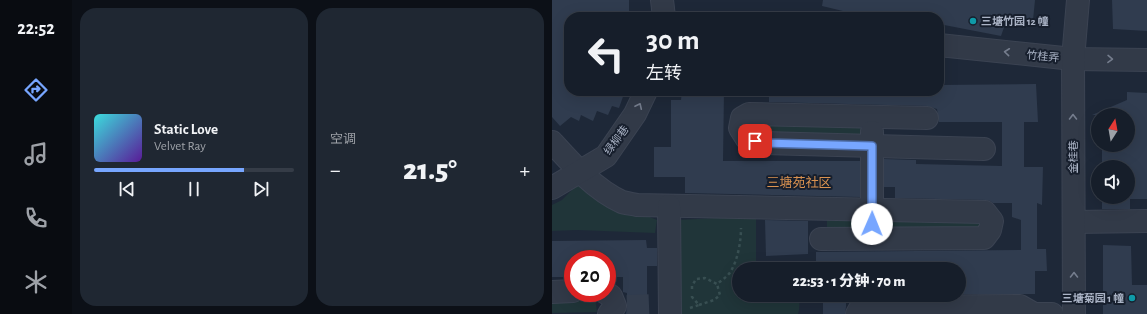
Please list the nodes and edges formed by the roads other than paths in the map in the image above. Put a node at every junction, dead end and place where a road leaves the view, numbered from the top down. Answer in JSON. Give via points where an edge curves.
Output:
{"nodes":[{"id":1,"x":662,"y":0,"type":"edge"},
{"id":2,"x":1078,"y":0,"type":"edge"},
{"id":3,"x":663,"y":12,"type":"edge"},
{"id":4,"x":944,"y":46,"type":"edge"},
{"id":5,"x":1073,"y":59,"type":"junction"},
{"id":6,"x":1147,"y":60,"type":"edge"},
{"id":7,"x":644,"y":96,"type":"edge"},
{"id":8,"x":873,"y":117,"type":"junction"},
{"id":9,"x":926,"y":118,"type":"dead end"},
{"id":10,"x":552,"y":142,"type":"edge"},
{"id":11,"x":872,"y":146,"type":"junction"},
{"id":12,"x":984,"y":149,"type":"dead end"},
{"id":13,"x":579,"y":172,"type":"junction"},
{"id":14,"x":552,"y":188,"type":"edge"},
{"id":15,"x":669,"y":206,"type":"junction"},
{"id":16,"x":872,"y":210,"type":"junction"},
{"id":17,"x":1147,"y":220,"type":"edge"},
{"id":18,"x":1074,"y":222,"type":"junction"},
{"id":19,"x":821,"y":239,"type":"dead end"},
{"id":20,"x":872,"y":239,"type":"junction"},
{"id":21,"x":552,"y":292,"type":"edge"},
{"id":22,"x":564,"y":292,"type":"edge"},
{"id":23,"x":664,"y":308,"type":"edge"},
{"id":24,"x":857,"y":314,"type":"edge"},
{"id":25,"x":1052,"y":314,"type":"edge"},
{"id":26,"x":1074,"y":314,"type":"edge"}],
"edges":[{"from":1,"to":3,"type":"street"},
{"from":2,"to":5,"type":"street","name":"金桂巷"},
{"from":5,"to":4,"type":"street","name":"竹桂弄","one_way":true},
{"from":5,"to":6,"type":"street","name":"竹桂弄","one_way":true},
{"from":18,"to":5,"type":"street","name":"金桂巷","one_way":true},
{"from":13,"to":7,"type":"street","name":"绿柳巷","one_way":true,"via":[[606,156],[635,114]]},
{"from":8,"to":9,"type":"street"},
{"from":8,"to":11,"type":"street"},
{"from":8,"to":11,"type":"street","via":[[749,114],[742,118],[740,128],[747,139],[764,143]]},
{"from":10,"to":13,"type":"street"},
{"from":11,"to":12,"type":"street"},
{"from":11,"to":16,"type":"street"},
{"from":13,"to":14,"type":"street","name":"绿柳巷"},
{"from":13,"to":15,"type":"street","via":[[607,194],[622,202]]},
{"from":15,"to":16,"type":"street"},
{"from":15,"to":23,"type":"street"},
{"from":16,"to":20,"type":"street"},
{"from":16,"to":20,"type":"street","via":[[985,212],[992,221],[990,230],[984,238]]},
{"from":17,"to":18,"type":"street"},
{"from":26,"to":18,"type":"street","name":"金桂巷","one_way":true},
{"from":19,"to":20,"type":"street"},
{"from":21,"to":22,"type":"street"},
{"from":24,"to":25,"type":"street","via":[[861,307],[1012,306],[1020,306],[1034,314]]}]}
